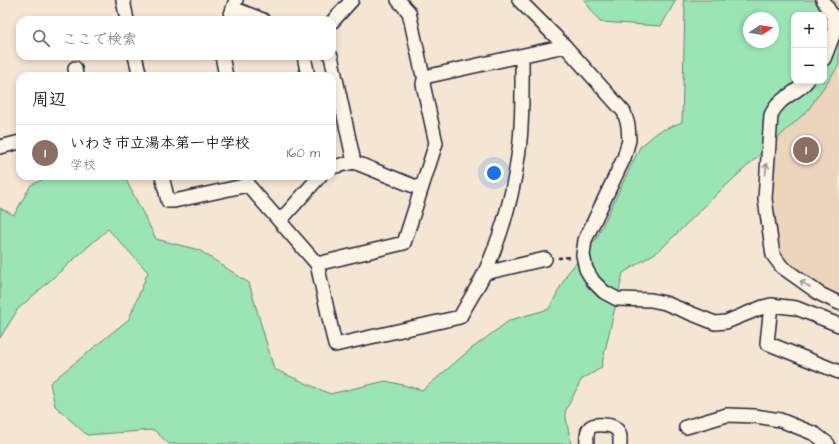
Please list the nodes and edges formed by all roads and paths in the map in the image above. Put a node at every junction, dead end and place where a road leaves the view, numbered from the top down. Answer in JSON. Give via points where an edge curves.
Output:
{"nodes":[{"id":1,"x":123,"y":0,"type":"edge"},
{"id":2,"x":352,"y":0,"type":"edge"},
{"id":3,"x":398,"y":0,"type":"edge"},
{"id":4,"x":519,"y":0,"type":"edge"},
{"id":5,"x":823,"y":0,"type":"edge"},
{"id":6,"x":232,"y":9,"type":"edge"},
{"id":7,"x":127,"y":16,"type":"edge"},
{"id":8,"x":252,"y":16,"type":"edge"},
{"id":9,"x":336,"y":18,"type":"edge"},
{"id":10,"x":564,"y":46,"type":"junction"},
{"id":11,"x":827,"y":51,"type":"edge"},
{"id":12,"x":522,"y":56,"type":"junction"},
{"id":13,"x":137,"y":60,"type":"edge"},
{"id":14,"x":223,"y":60,"type":"edge"},
{"id":15,"x":305,"y":60,"type":"edge"},
{"id":16,"x":332,"y":60,"type":"edge"},
{"id":17,"x":139,"y":72,"type":"edge"},
{"id":18,"x":225,"y":72,"type":"edge"},
{"id":19,"x":307,"y":72,"type":"edge"},
{"id":20,"x":334,"y":72,"type":"edge"},
{"id":21,"x":425,"y":75,"type":"junction"},
{"id":22,"x":336,"y":79,"type":"edge"},
{"id":23,"x":803,"y":84,"type":"edge"},
{"id":24,"x":16,"y":143,"type":"edge"},
{"id":25,"x":0,"y":147,"type":"edge"},
{"id":26,"x":354,"y":162,"type":"junction"},
{"id":27,"x":336,"y":165,"type":"edge"},
{"id":28,"x":163,"y":180,"type":"edge"},
{"id":29,"x":248,"y":180,"type":"edge"},
{"id":30,"x":316,"y":180,"type":"edge"},
{"id":31,"x":421,"y":189,"type":"junction"},
{"id":32,"x":280,"y":221,"type":"junction"},
{"id":33,"x":583,"y":255,"type":"junction"},
{"id":34,"x":545,"y":259,"type":"joint"},
{"id":35,"x":317,"y":264,"type":"junction"},
{"id":36,"x":484,"y":272,"type":"junction"},
{"id":37,"x":839,"y":303,"type":"edge"},
{"id":38,"x":771,"y":305,"type":"junction"},
{"id":39,"x":839,"y":325,"type":"edge"},
{"id":40,"x":839,"y":372,"type":"edge"},
{"id":41,"x":686,"y":427,"type":"dead end"},
{"id":42,"x":587,"y":444,"type":"edge"},
{"id":43,"x":620,"y":444,"type":"edge"},
{"id":44,"x":828,"y":444,"type":"edge"}],
"edges":[{"from":1,"to":7,"type":"street"},
{"from":2,"to":9,"type":"street"},
{"from":3,"to":21,"type":"street","via":[[409,12],[422,72]]},
{"from":4,"to":10,"type":"street"},
{"from":5,"to":11,"type":"street","via":[[833,17],[834,33]]},
{"from":6,"to":8,"type":"street"},
{"from":10,"to":12,"type":"street"},
{"from":10,"to":33,"type":"street","via":[[624,112],[628,125],[629,140],[624,158],[585,240]]},
{"from":12,"to":21,"type":"street"},
{"from":12,"to":36,"type":"street","via":[[519,149],[510,200]]},
{"from":13,"to":17,"type":"street"},
{"from":14,"to":18,"type":"street"},
{"from":15,"to":19,"type":"street"},
{"from":16,"to":20,"type":"street"},
{"from":21,"to":31,"type":"street","via":[[423,84],[436,143]]},
{"from":22,"to":26,"type":"street"},
{"from":37,"to":23,"type":"street","one_way":true,"via":[[820,294],[782,267],[773,255],[765,199],[771,115],[774,107]]},
{"from":24,"to":25,"type":"street"},
{"from":26,"to":27,"type":"street"},
{"from":26,"to":31,"type":"street"},
{"from":28,"to":29,"type":"street","via":[[168,201]]},
{"from":29,"to":32,"type":"street"},
{"from":30,"to":32,"type":"street"},
{"from":31,"to":35,"type":"street","via":[[404,243]]},
{"from":32,"to":35,"type":"street"},
{"from":33,"to":34,"type":"path"},
{"from":33,"to":38,"type":"street","via":[[593,281],[604,292],[617,299],[651,300],[715,323],[726,322]]},
{"from":34,"to":36,"type":"street"},
{"from":35,"to":36,"type":"street","via":[[335,345],[460,317]]},
{"from":38,"to":39,"type":"street","via":[[796,308]]},
{"from":38,"to":40,"type":"street","via":[[766,343]]},
{"from":41,"to":44,"type":"street","via":[[726,415],[755,416],[780,420],[815,434]]},
{"from":42,"to":43,"type":"street","via":[[586,434],[589,427],[596,424],[616,429],[620,434]]}]}
